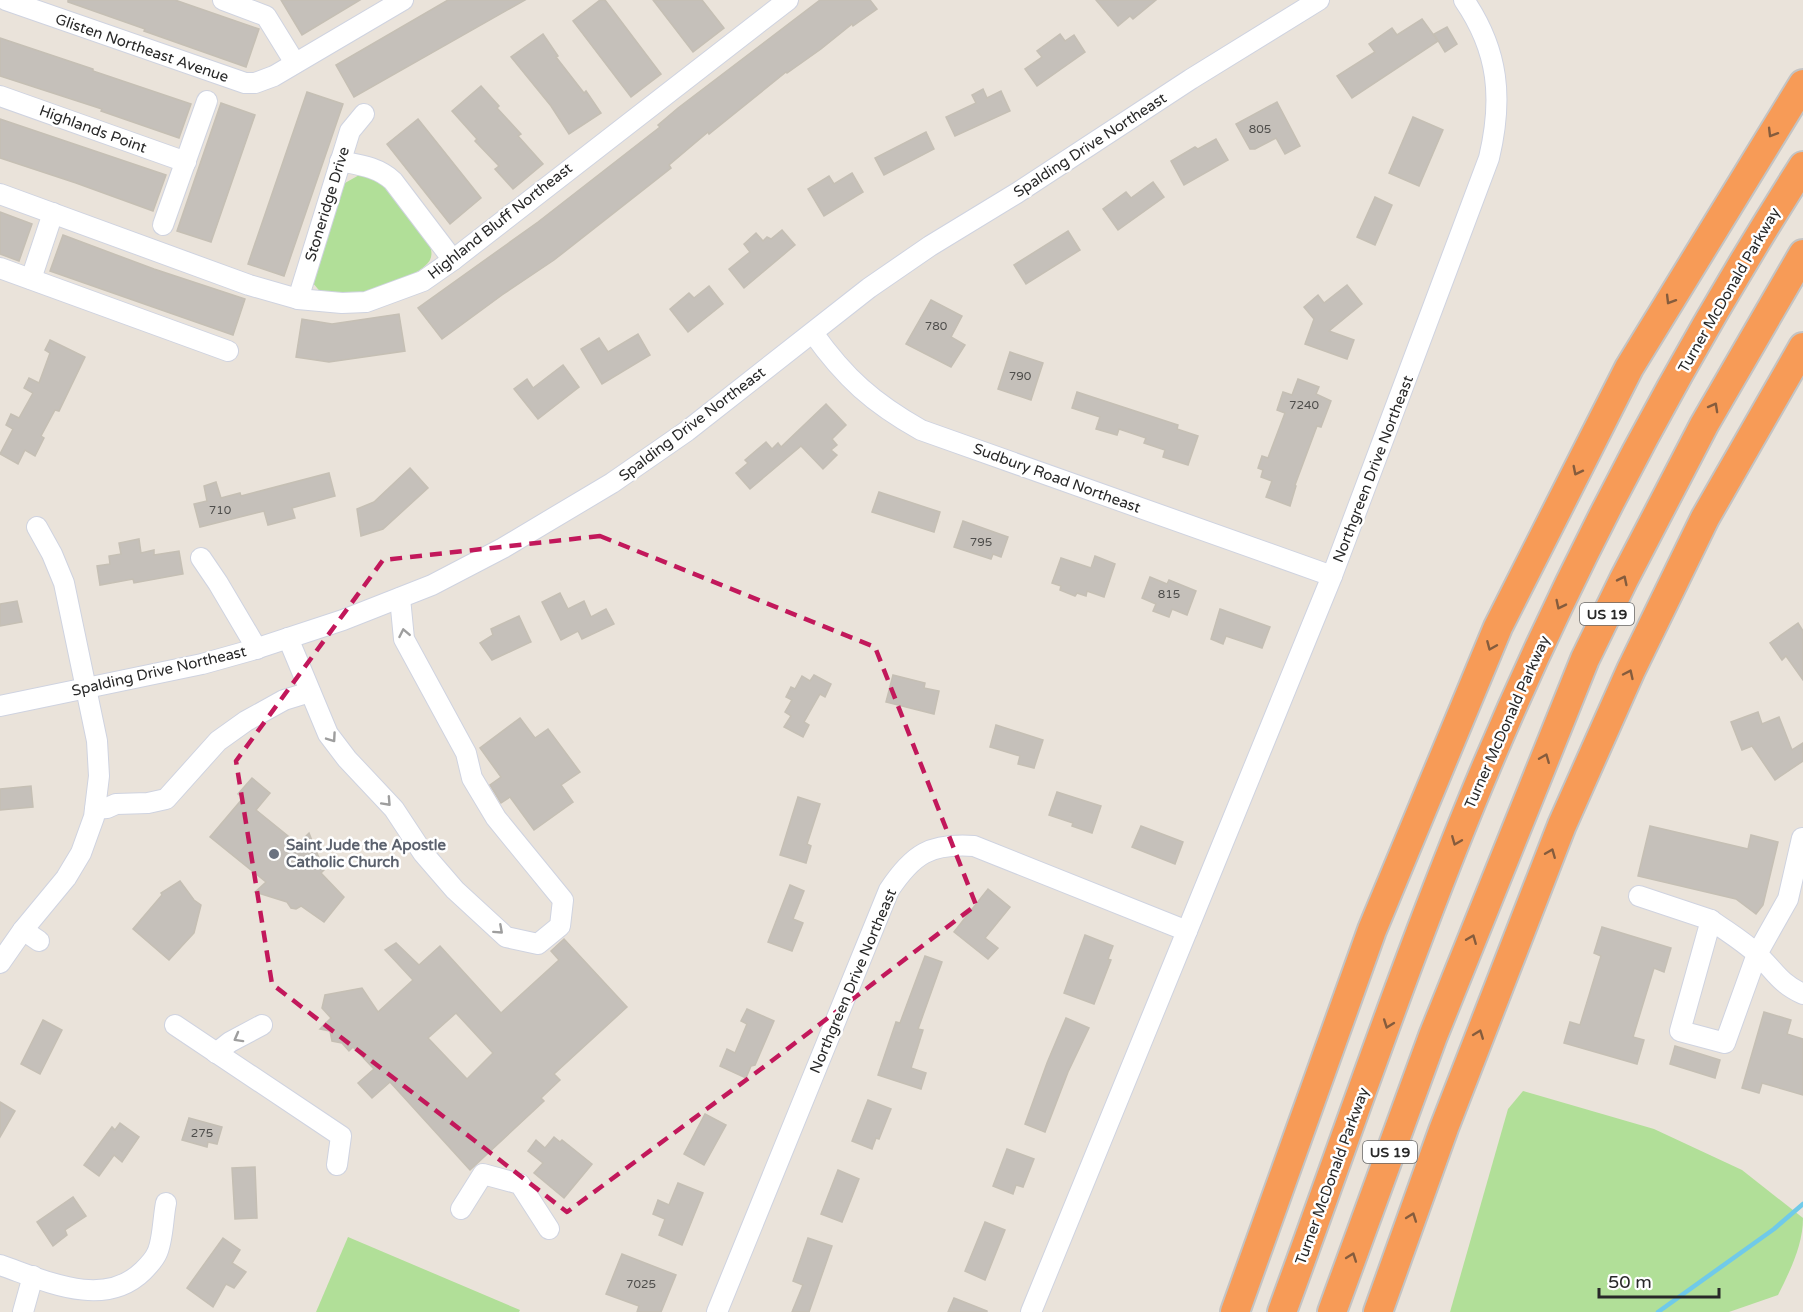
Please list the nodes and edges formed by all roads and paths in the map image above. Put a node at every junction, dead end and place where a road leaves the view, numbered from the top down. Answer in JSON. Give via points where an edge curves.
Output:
{"nodes":[{"id":1,"x":6,"y":0,"type":"edge"},
{"id":2,"x":223,"y":0,"type":"edge"},
{"id":3,"x":403,"y":0,"type":"edge"},
{"id":4,"x":788,"y":0,"type":"edge"},
{"id":5,"x":1319,"y":0,"type":"edge"},
{"id":6,"x":1464,"y":0,"type":"edge"},
{"id":7,"x":295,"y":63,"type":"junction"},
{"id":8,"x":1803,"y":84,"type":"edge"},
{"id":9,"x":0,"y":96,"type":"edge"},
{"id":10,"x":207,"y":100,"type":"dead end"},
{"id":11,"x":364,"y":114,"type":"dead end"},
{"id":12,"x":340,"y":161,"type":"junction"},
{"id":13,"x":186,"y":162,"type":"junction"},
{"id":14,"x":1803,"y":166,"type":"edge"},
{"id":15,"x":0,"y":194,"type":"edge"},
{"id":16,"x":53,"y":213,"type":"junction"},
{"id":17,"x":163,"y":225,"type":"dead end"},
{"id":18,"x":1803,"y":254,"type":"edge"},
{"id":19,"x":453,"y":260,"type":"junction"},
{"id":20,"x":0,"y":268,"type":"edge"},
{"id":21,"x":31,"y":279,"type":"junction"},
{"id":22,"x":298,"y":299,"type":"junction"},
{"id":23,"x":813,"y":333,"type":"junction"},
{"id":24,"x":1803,"y":347,"type":"edge"},
{"id":25,"x":228,"y":351,"type":"dead end"},
{"id":26,"x":36,"y":527,"type":"dead end"},
{"id":27,"x":201,"y":558,"type":"dead end"},
{"id":28,"x":1332,"y":576,"type":"junction"},
{"id":29,"x":400,"y":598,"type":"junction"},
{"id":30,"x":288,"y":638,"type":"junction"},
{"id":31,"x":257,"y":649,"type":"junction"},
{"id":32,"x":85,"y":689,"type":"junction"},
{"id":33,"x":310,"y":692,"type":"junction"},
{"id":34,"x":0,"y":706,"type":"edge"},
{"id":35,"x":95,"y":809,"type":"junction"},
{"id":36,"x":1802,"y":838,"type":"edge"},
{"id":37,"x":1639,"y":896,"type":"dead end"},
{"id":38,"x":1711,"y":920,"type":"junction"},
{"id":39,"x":1187,"y":931,"type":"junction"},
{"id":40,"x":1757,"y":954,"type":"junction"},
{"id":41,"x":0,"y":963,"type":"edge"},
{"id":42,"x":1803,"y":994,"type":"edge"},
{"id":43,"x":175,"y":1025,"type":"dead end"},
{"id":44,"x":262,"y":1025,"type":"dead end"},
{"id":45,"x":216,"y":1053,"type":"junction"},
{"id":46,"x":1316,"y":1086,"type":"junction"},
{"id":47,"x":337,"y":1165,"type":"dead end"},
{"id":48,"x":165,"y":1203,"type":"dead end"},
{"id":49,"x":461,"y":1209,"type":"dead end"},
{"id":50,"x":549,"y":1228,"type":"dead end"},
{"id":51,"x":1401,"y":1246,"type":"junction"},
{"id":52,"x":0,"y":1265,"type":"edge"},
{"id":53,"x":33,"y":1276,"type":"junction"},
{"id":54,"x":23,"y":1312,"type":"edge"},
{"id":55,"x":717,"y":1312,"type":"edge"},
{"id":56,"x":1031,"y":1312,"type":"edge"},
{"id":57,"x":1214,"y":1312,"type":"edge"},
{"id":58,"x":1234,"y":1312,"type":"edge"},
{"id":59,"x":1282,"y":1312,"type":"edge"},
{"id":60,"x":1332,"y":1312,"type":"edge"},
{"id":61,"x":1378,"y":1312,"type":"edge"},
{"id":62,"x":1391,"y":1312,"type":"edge"}],
"edges":[{"from":1,"to":7,"type":"street","name":"Glisten Northeast Avenue","via":[[245,83],[267,80]]},
{"from":2,"to":7,"type":"street","via":[[266,16]]},
{"from":3,"to":7,"type":"street","name":"Glisten Northeast Avenue"},
{"from":4,"to":19,"type":"street","name":"Highland Bluff Northeast"},
{"from":5,"to":23,"type":"street","name":"Spalding Drive Northeast","via":[[930,246]]},
{"from":6,"to":28,"type":"street","name":"Northgreen Drive Northeast","via":[[1486,40],[1493,63],[1496,129],[1458,243]]},
{"from":8,"to":46,"type":"highway","one_way":true,"via":[[1629,368],[1503,617],[1372,930]]},
{"from":9,"to":13,"type":"street","name":"Highlands Point"},
{"from":10,"to":13,"type":"street"},
{"from":11,"to":12,"type":"street","name":"Stoneridge Drive","via":[[350,131]]},
{"from":12,"to":19,"type":"street","via":[[374,168],[393,181]]},
{"from":12,"to":22,"type":"street","name":"Stoneridge Drive"},
{"from":13,"to":17,"type":"street"},
{"from":14,"to":59,"type":"highway","name":"Turner McDonald Parkway","number":"US 19","one_way":true,"via":[[1663,403],[1543,640],[1440,882]]},
{"from":15,"to":16,"type":"street","name":"Highland Bluff Northeast"},
{"from":16,"to":21,"type":"street"},
{"from":16,"to":22,"type":"street","name":"Highland Bluff Northeast","via":[[249,285]]},
{"from":60,"to":18,"type":"highway","number":"US 19","one_way":true,"via":[[1433,1036],[1585,659],[1704,425]]},
{"from":19,"to":22,"type":"street","name":"Highland Bluff Northeast","via":[[423,281],[366,302]]},
{"from":20,"to":21,"type":"street"},
{"from":21,"to":25,"type":"street"},
{"from":23,"to":28,"type":"street","name":"Sudbury Road Northeast","via":[[859,388],[889,412],[921,430]]},
{"from":23,"to":29,"type":"street","name":"Spalding Drive Northeast","via":[[687,431],[612,483],[503,548]]},
{"from":51,"to":24,"type":"highway","one_way":true,"via":[[1495,993],[1562,825],[1622,690],[1706,518]]},
{"from":26,"to":32,"type":"street","via":[[64,583]]},
{"from":27,"to":31,"type":"street"},
{"from":28,"to":39,"type":"street","name":"Northgreen Drive Northeast"},
{"from":29,"to":30,"type":"street","name":"Spalding Drive Northeast"},
{"from":33,"to":29,"type":"street","one_way":true,"via":[[328,734],[394,809],[423,853],[455,890],[506,937],[538,944],[560,926],[563,900],[496,818],[472,778],[466,753],[404,639]]},
{"from":30,"to":31,"type":"street","name":"Spalding Drive Northeast"},
{"from":30,"to":33,"type":"street"},
{"from":31,"to":32,"type":"street","name":"Spalding Drive Northeast"},
{"from":32,"to":34,"type":"street","name":"Spalding Drive Northeast"},
{"from":32,"to":35,"type":"street","via":[[97,741],[99,776]]},
{"from":33,"to":35,"type":"street","via":[[284,700],[218,741],[166,800]]},
{"from":35,"to":41,"type":"street","via":[[81,853],[52,909]]},
{"from":36,"to":40,"type":"street","via":[[1788,899]]},
{"from":37,"to":38,"type":"street"},
{"from":38,"to":40,"type":"street"},
{"from":38,"to":40,"type":"street","via":[[1680,1031],[1725,1044]]},
{"from":39,"to":55,"type":"street","name":"Northgreen Drive Northeast","via":[[974,846],[935,848],[904,868],[889,890]]},
{"from":39,"to":56,"type":"street","name":"Northgreen Drive Northeast"},
{"from":40,"to":42,"type":"street","via":[[1774,975]]},
{"from":43,"to":45,"type":"street"},
{"from":44,"to":45,"type":"street","one_way":true},
{"from":45,"to":47,"type":"street","via":[[341,1136]]},
{"from":46,"to":57,"type":"highway","via":[[1286,1145]]},
{"from":46,"to":58,"type":"highway"},
{"from":48,"to":53,"type":"street","via":[[158,1251],[150,1264],[122,1286],[76,1289]]},
{"from":49,"to":50,"type":"street","via":[[483,1174],[520,1184]]},
{"from":51,"to":61,"type":"highway"},
{"from":51,"to":62,"type":"highway","via":[[1398,1289]]},
{"from":52,"to":53,"type":"street"},
{"from":53,"to":54,"type":"street"}]}
